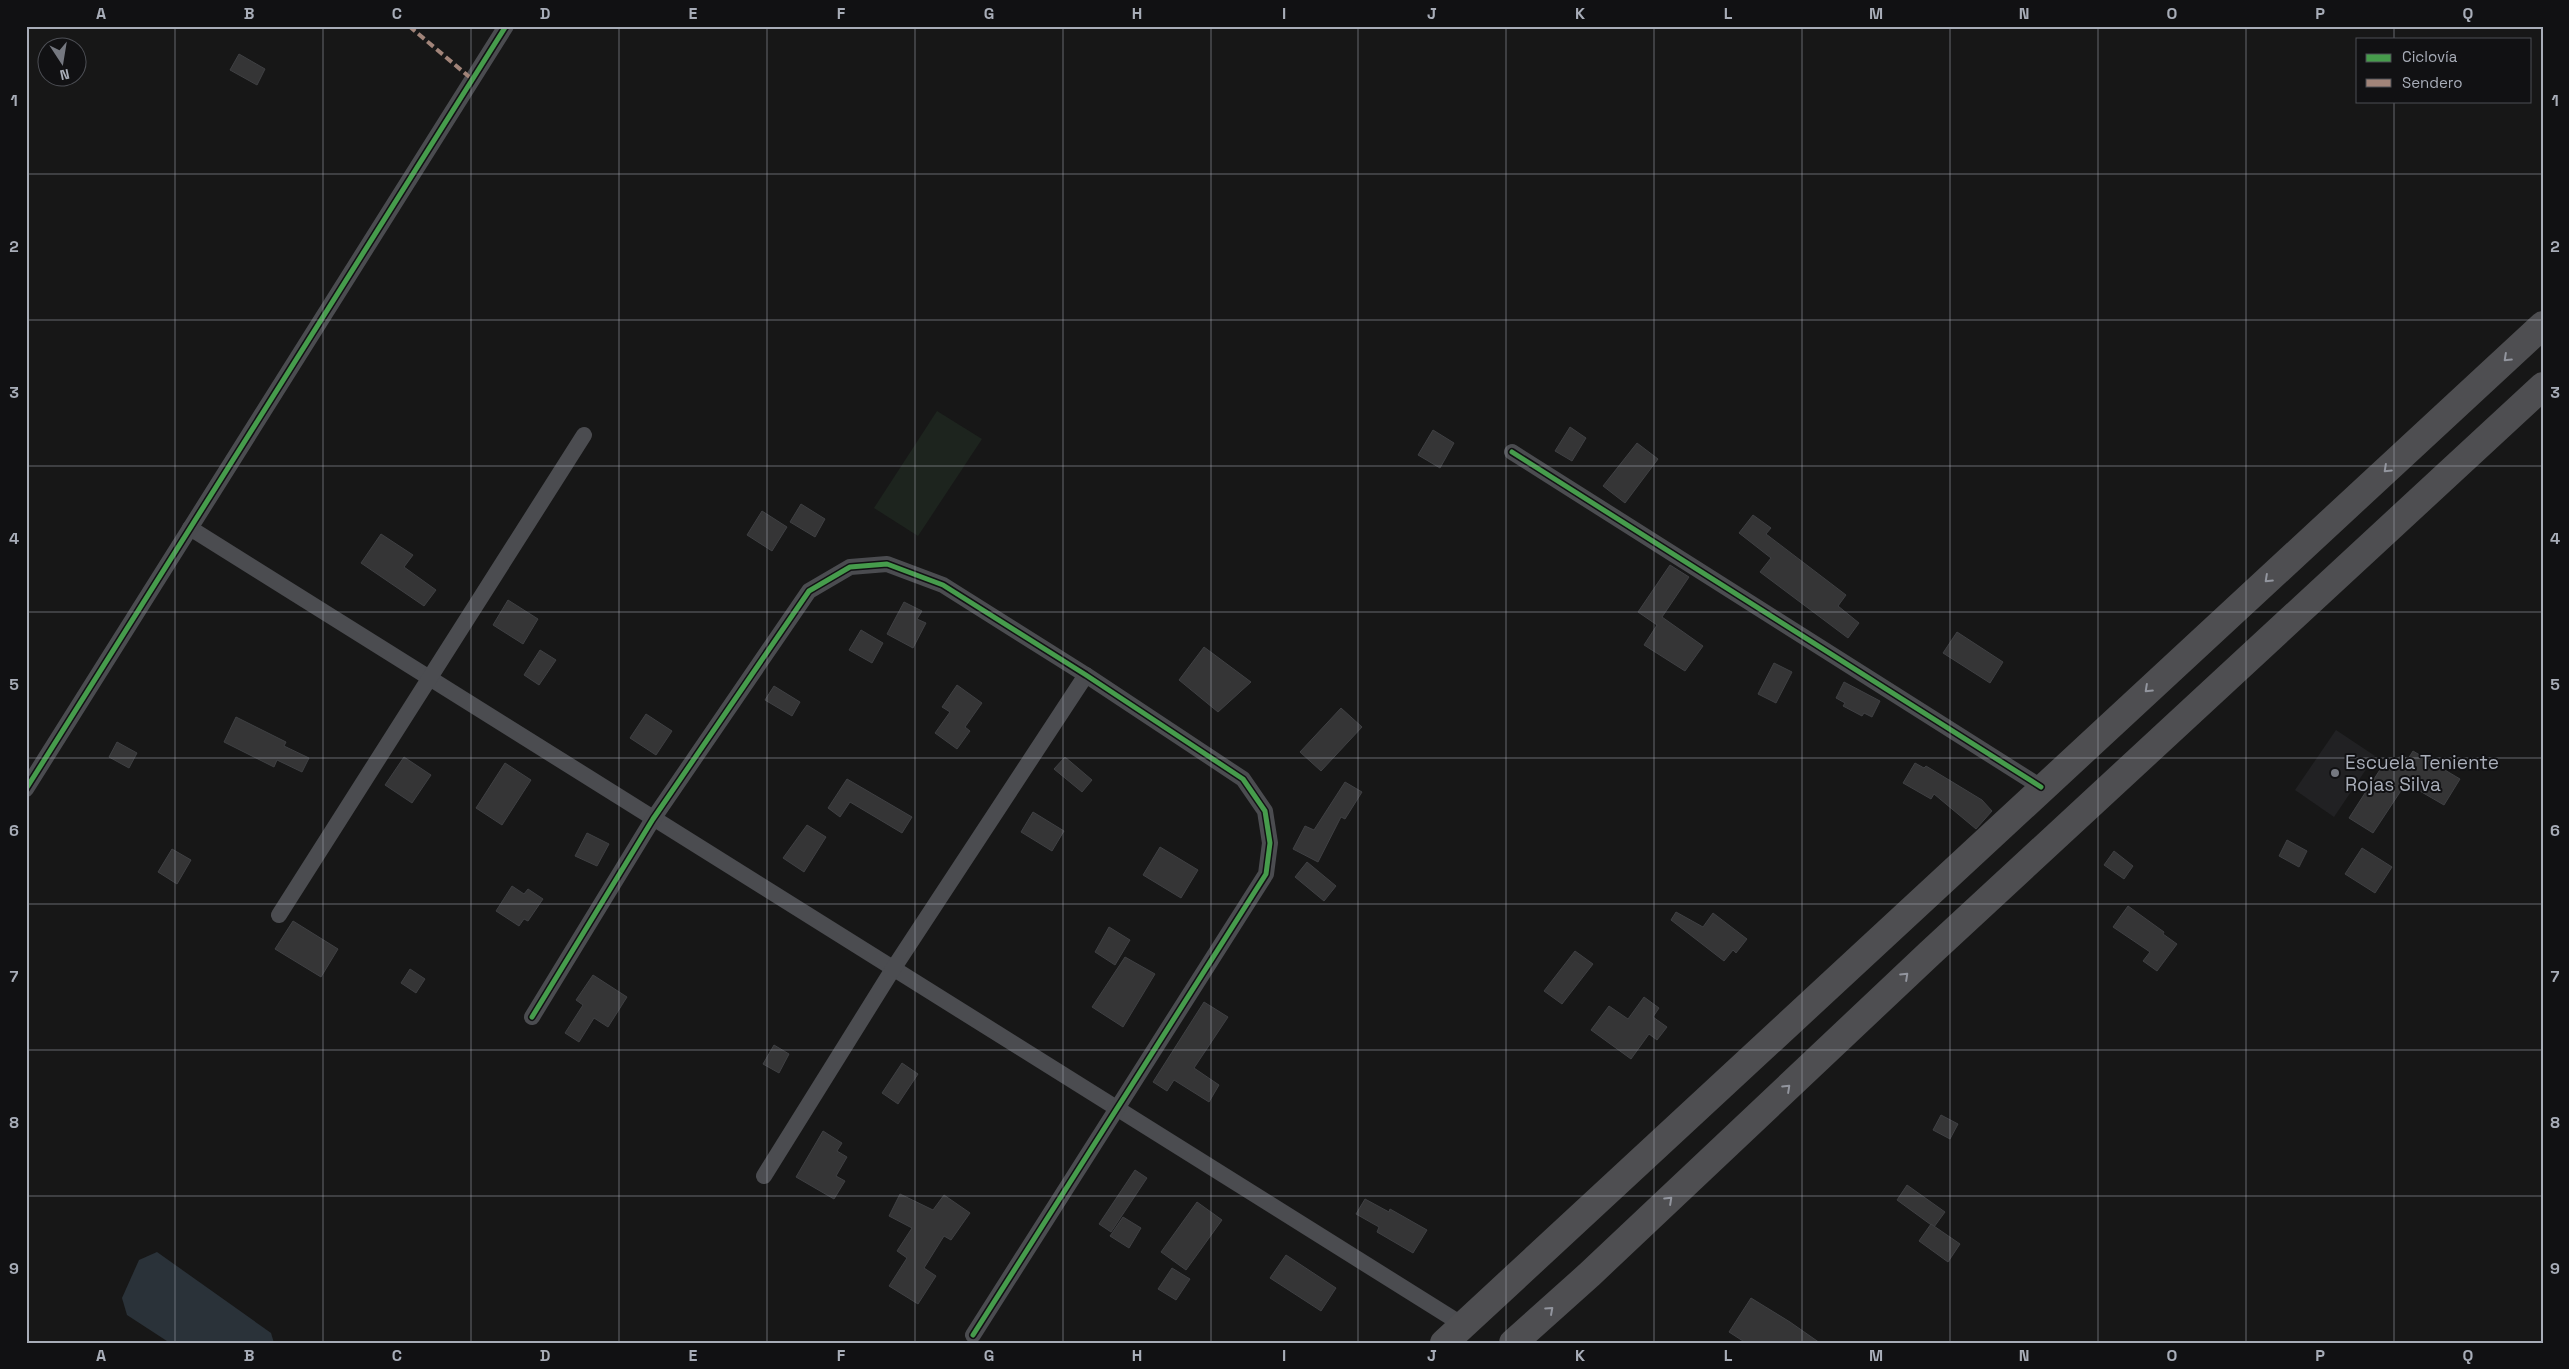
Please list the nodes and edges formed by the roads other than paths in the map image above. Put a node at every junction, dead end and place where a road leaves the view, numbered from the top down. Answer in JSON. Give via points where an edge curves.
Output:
{"nodes":[{"id":1,"x":506,"y":26,"type":"edge"},
{"id":2,"x":2543,"y":325,"type":"edge"},
{"id":3,"x":2543,"y":386,"type":"edge"},
{"id":4,"x":584,"y":436,"type":"dead end"},
{"id":5,"x":1512,"y":452,"type":"dead end"},
{"id":6,"x":190,"y":528,"type":"junction"},
{"id":7,"x":1086,"y":675,"type":"junction"},
{"id":8,"x":429,"y":678,"type":"junction"},
{"id":9,"x":2042,"y":787,"type":"junction"},
{"id":10,"x":26,"y":789,"type":"edge"},
{"id":11,"x":653,"y":819,"type":"junction"},
{"id":12,"x":279,"y":914,"type":"dead end"},
{"id":13,"x":893,"y":969,"type":"junction"},
{"id":14,"x":532,"y":1017,"type":"dead end"},
{"id":15,"x":1117,"y":1110,"type":"junction"},
{"id":16,"x":764,"y":1176,"type":"dead end"},
{"id":17,"x":1454,"y":1334,"type":"edge"},
{"id":18,"x":974,"y":1335,"type":"dead end"},
{"id":19,"x":1513,"y":1343,"type":"edge"}],
"edges":[{"from":1,"to":6,"type":"street"},
{"from":2,"to":9,"type":"highway","one_way":true},
{"from":19,"to":3,"type":"highway","one_way":true},
{"from":4,"to":8,"type":"street"},
{"from":5,"to":9,"type":"street"},
{"from":6,"to":8,"type":"street"},
{"from":6,"to":10,"type":"street"},
{"from":7,"to":11,"type":"street","via":[[943,585],[887,564],[850,567],[809,591]]},
{"from":7,"to":13,"type":"street"},
{"from":7,"to":15,"type":"street","via":[[1243,779],[1265,810],[1270,843],[1266,874]]},
{"from":8,"to":11,"type":"street"},
{"from":8,"to":12,"type":"street"},
{"from":9,"to":17,"type":"highway"},
{"from":11,"to":13,"type":"street"},
{"from":11,"to":14,"type":"street"},
{"from":13,"to":15,"type":"street"},
{"from":13,"to":16,"type":"street"},
{"from":15,"to":17,"type":"street"},
{"from":15,"to":18,"type":"street"}]}
